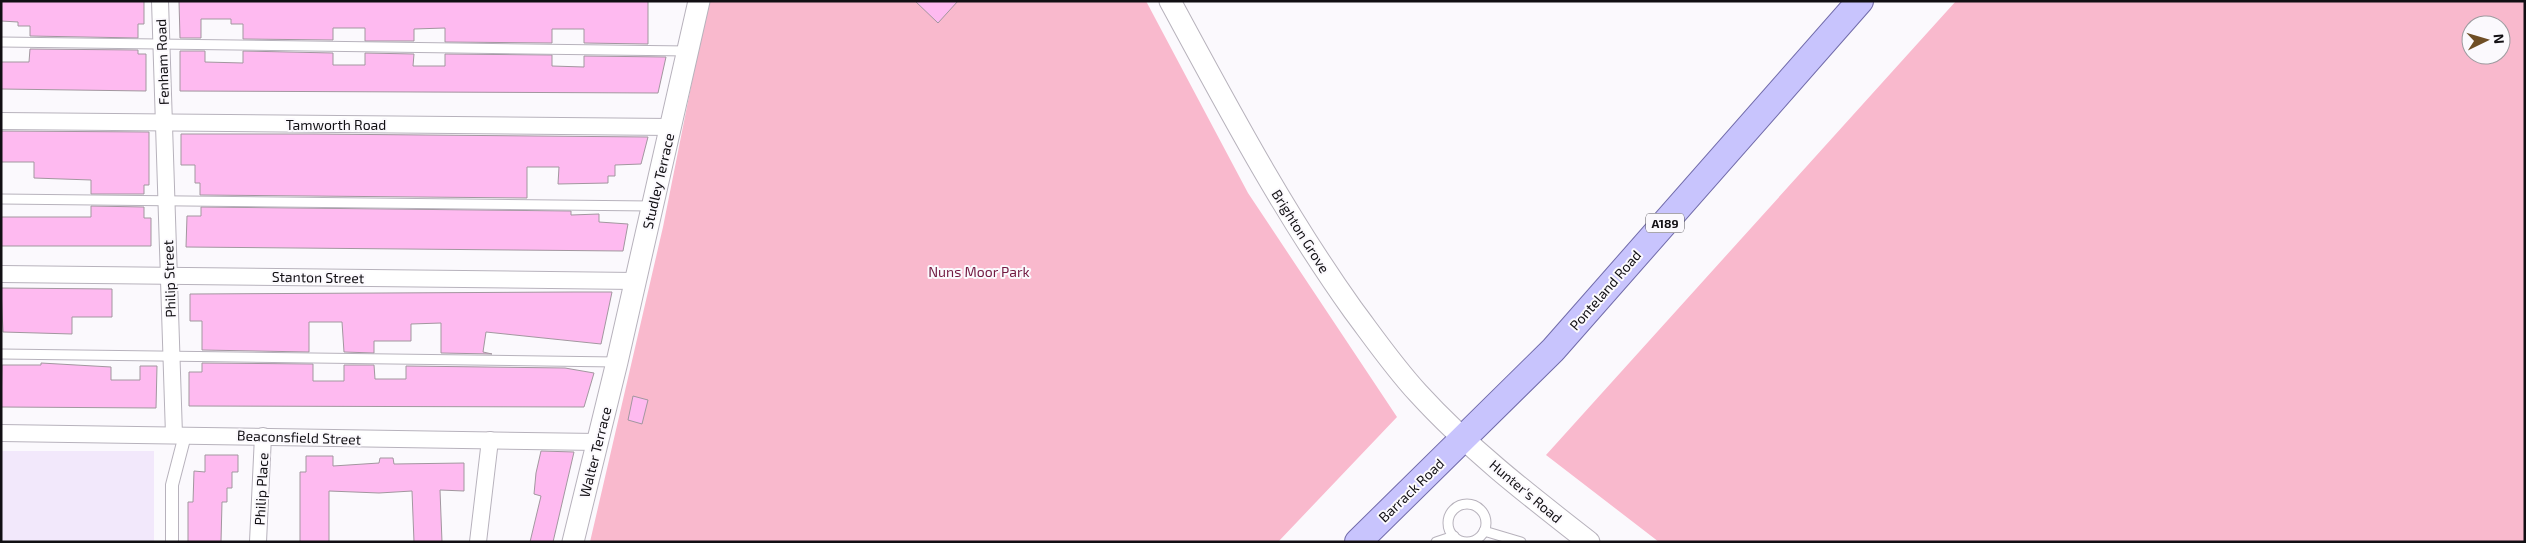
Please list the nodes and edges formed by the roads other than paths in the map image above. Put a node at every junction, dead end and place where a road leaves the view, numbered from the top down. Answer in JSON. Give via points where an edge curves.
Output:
{"nodes":[{"id":1,"x":160,"y":1,"type":"edge"},
{"id":2,"x":699,"y":1,"type":"edge"},
{"id":3,"x":1170,"y":1,"type":"edge"},
{"id":4,"x":1860,"y":1,"type":"edge"},
{"id":5,"x":1,"y":42,"type":"edge"},
{"id":6,"x":161,"y":44,"type":"junction"},
{"id":7,"x":688,"y":51,"type":"junction"},
{"id":8,"x":1,"y":121,"type":"edge"},
{"id":9,"x":164,"y":123,"type":"junction"},
{"id":10,"x":671,"y":127,"type":"junction"},
{"id":11,"x":1,"y":199,"type":"edge"},
{"id":12,"x":166,"y":200,"type":"junction"},
{"id":13,"x":651,"y":206,"type":"junction"},
{"id":14,"x":1,"y":274,"type":"edge"},
{"id":15,"x":168,"y":276,"type":"junction"},
{"id":16,"x":635,"y":281,"type":"junction"},
{"id":17,"x":1,"y":354,"type":"edge"},
{"id":18,"x":172,"y":356,"type":"junction"},
{"id":19,"x":617,"y":362,"type":"junction"},
{"id":20,"x":1,"y":433,"type":"edge"},
{"id":21,"x":180,"y":435,"type":"junction"},
{"id":22,"x":263,"y":436,"type":"junction"},
{"id":23,"x":1464,"y":438,"type":"junction"},
{"id":24,"x":490,"y":440,"type":"junction"},
{"id":25,"x":598,"y":442,"type":"junction"},
{"id":26,"x":1484,"y":531,"type":"junction"},
{"id":27,"x":1454,"y":536,"type":"junction"},
{"id":28,"x":172,"y":542,"type":"edge"},
{"id":29,"x":258,"y":542,"type":"edge"},
{"id":30,"x":478,"y":542,"type":"edge"},
{"id":31,"x":573,"y":542,"type":"edge"},
{"id":32,"x":1358,"y":542,"type":"edge"},
{"id":33,"x":1436,"y":542,"type":"edge"},
{"id":34,"x":1521,"y":542,"type":"edge"},
{"id":35,"x":1589,"y":542,"type":"edge"}],
"edges":[{"from":1,"to":6,"type":"street","name":"Fenham Road"},
{"from":2,"to":7,"type":"street","name":"Studley Terrace"},
{"from":3,"to":23,"type":"street","name":"Brighton Grove","via":[[1287,210],[1334,282],[1418,393]]},
{"from":4,"to":23,"type":"main road","name":"Ponteland Road","number":"A189","via":[[1553,350]]},
{"from":5,"to":6,"type":"lane"},
{"from":6,"to":7,"type":"lane"},
{"from":6,"to":9,"type":"street","name":"Fenham Road"},
{"from":7,"to":10,"type":"street","name":"Studley Terrace"},
{"from":8,"to":9,"type":"street","name":"Tamworth Road"},
{"from":9,"to":10,"type":"street","name":"Tamworth Road"},
{"from":9,"to":12,"type":"street","name":"Philip Street"},
{"from":10,"to":13,"type":"street","name":"Studley Terrace"},
{"from":11,"to":12,"type":"lane"},
{"from":12,"to":13,"type":"lane"},
{"from":12,"to":15,"type":"street","name":"Philip Street"},
{"from":13,"to":16,"type":"street","name":"Studley Terrace"},
{"from":14,"to":15,"type":"street","name":"Stanton Street"},
{"from":15,"to":16,"type":"street","name":"Stanton Street"},
{"from":15,"to":18,"type":"street","name":"Philip Street"},
{"from":16,"to":19,"type":"street","name":"Studley Terrace"},
{"from":17,"to":18,"type":"lane"},
{"from":18,"to":19,"type":"lane"},
{"from":18,"to":21,"type":"street","name":"Philip Street"},
{"from":19,"to":25,"type":"street","name":"Walter Terrace"},
{"from":20,"to":21,"type":"street","name":"Beaconsfield Street"},
{"from":21,"to":22,"type":"street","name":"Beaconsfield Street"},
{"from":21,"to":28,"type":"street","via":[[172,485]]},
{"from":22,"to":24,"type":"street","name":"Beaconsfield Street"},
{"from":22,"to":29,"type":"street","name":"Philip Place"},
{"from":23,"to":32,"type":"main road","name":"Barrack Road","number":"A189"},
{"from":23,"to":35,"type":"street","name":"Hunter's Road"},
{"from":24,"to":25,"type":"street","name":"Beaconsfield Street"},
{"from":24,"to":30,"type":"street"},
{"from":25,"to":31,"type":"street","name":"Walter Terrace"},
{"from":26,"to":27,"type":"lane","via":[[1476,540],[1464,542]]},
{"from":26,"to":27,"type":"lane","via":[[1486,520],[1481,509],[1470,504],[1458,506],[1450,514],[1449,526]]},
{"from":26,"to":34,"type":"lane"},
{"from":27,"to":33,"type":"lane"}]}
